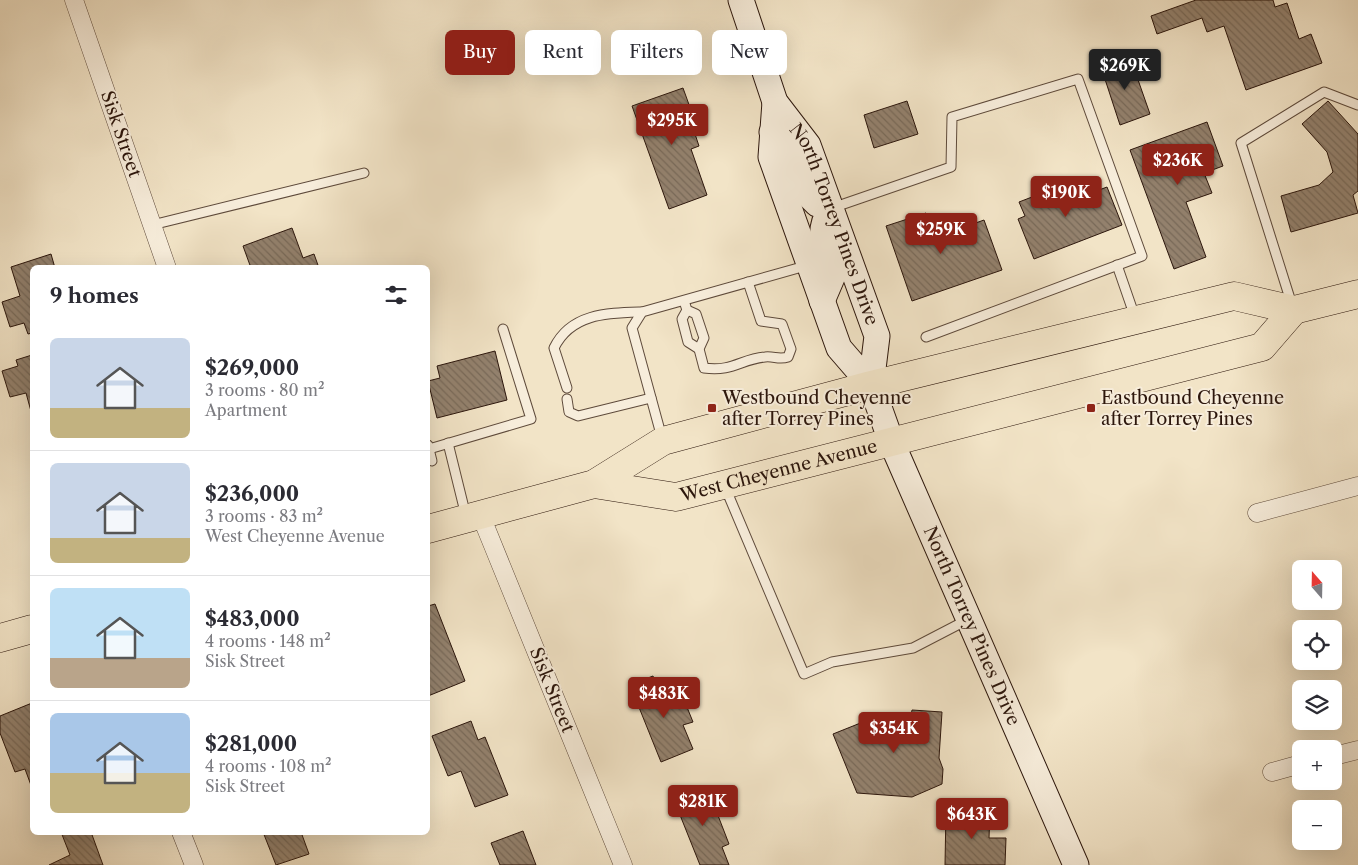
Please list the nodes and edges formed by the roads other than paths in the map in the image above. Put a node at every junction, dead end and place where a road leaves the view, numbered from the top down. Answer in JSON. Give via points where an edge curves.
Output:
{"nodes":[{"id":1,"x":74,"y":0,"type":"edge"},
{"id":2,"x":741,"y":0,"type":"edge"},
{"id":3,"x":775,"y":102,"type":"junction"},
{"id":4,"x":1358,"y":105,"type":"edge"},
{"id":5,"x":772,"y":132,"type":"junction"},
{"id":6,"x":364,"y":173,"type":"dead end"},
{"id":7,"x":831,"y":208,"type":"junction"},
{"id":8,"x":152,"y":225,"type":"junction"},
{"id":9,"x":166,"y":265,"type":"edge"},
{"id":10,"x":809,"y":265,"type":"junction"},
{"id":11,"x":1117,"y":265,"type":"junction"},
{"id":12,"x":748,"y":282,"type":"junction"},
{"id":13,"x":1358,"y":294,"type":"edge"},
{"id":14,"x":822,"y":301,"type":"junction"},
{"id":15,"x":686,"y":305,"type":"junction"},
{"id":16,"x":1294,"y":310,"type":"junction"},
{"id":17,"x":642,"y":312,"type":"junction"},
{"id":18,"x":1136,"y":320,"type":"junction"},
{"id":19,"x":503,"y":329,"type":"dead end"},
{"id":20,"x":926,"y":337,"type":"dead end"},
{"id":21,"x":699,"y":349,"type":"junction"},
{"id":22,"x":871,"y":385,"type":"junction"},
{"id":23,"x":567,"y":388,"type":"dead end"},
{"id":24,"x":651,"y":398,"type":"junction"},
{"id":25,"x":567,"y":399,"type":"dead end"},
{"id":26,"x":663,"y":440,"type":"junction"},
{"id":27,"x":891,"y":441,"type":"junction"},
{"id":28,"x":448,"y":443,"type":"junction"},
{"id":29,"x":430,"y":447,"type":"edge"},
{"id":30,"x":430,"y":454,"type":"edge"},
{"id":31,"x":432,"y":461,"type":"dead end"},
{"id":32,"x":594,"y":484,"type":"junction"},
{"id":33,"x":724,"y":484,"type":"junction"},
{"id":34,"x":1358,"y":486,"type":"edge"},
{"id":35,"x":1257,"y":513,"type":"dead end"},
{"id":36,"x":474,"y":518,"type":"junction"},
{"id":37,"x":430,"y":529,"type":"edge"},
{"id":38,"x":969,"y":619,"type":"junction"},
{"id":39,"x":30,"y":630,"type":"edge"},
{"id":40,"x":0,"y":638,"type":"edge"},
{"id":41,"x":1358,"y":750,"type":"edge"},
{"id":42,"x":1342,"y":754,"type":"edge"},
{"id":43,"x":1292,"y":766,"type":"edge"},
{"id":44,"x":1272,"y":772,"type":"dead end"},
{"id":45,"x":182,"y":835,"type":"edge"},
{"id":46,"x":194,"y":865,"type":"edge"},
{"id":47,"x":623,"y":865,"type":"edge"},
{"id":48,"x":1076,"y":865,"type":"edge"}],
"edges":[{"from":1,"to":8,"type":"street","name":"Sisk Street"},
{"from":2,"to":3,"type":"main road","name":"North Torrey Pines Drive"},
{"from":3,"to":5,"type":"main road","name":"North Torrey Pines Drive"},
{"from":3,"to":7,"type":"main road","name":"North Torrey Pines Drive","via":[[808,145]]},
{"from":4,"to":16,"type":"lane","via":[[1324,92],[1240,144]]},
{"from":5,"to":7,"type":"main road","via":[[782,137],[807,194],[818,204]]},
{"from":5,"to":10,"type":"main road","name":"North Torrey Pines Drive","via":[[770,157]]},
{"from":6,"to":8,"type":"lane"},
{"from":7,"to":11,"type":"lane","via":[[951,167],[952,118],[1078,79],[1142,256]]},
{"from":7,"to":14,"type":"main road","via":[[822,222],[822,238],[834,273]]},
{"from":7,"to":22,"type":"main road","name":"North Torrey Pines Drive","via":[[877,336]]},
{"from":8,"to":9,"type":"street","name":"Sisk Street"},
{"from":10,"to":12,"type":"lane"},
{"from":10,"to":14,"type":"main road","name":"North Torrey Pines Drive"},
{"from":11,"to":18,"type":"lane"},
{"from":11,"to":20,"type":"lane"},
{"from":12,"to":15,"type":"lane"},
{"from":12,"to":21,"type":"lane","via":[[761,321],[782,324],[791,349],[788,357],[779,360],[766,357],[721,370],[704,368]]},
{"from":13,"to":16,"type":"main road","name":"West Cheyenne Avenue"},
{"from":14,"to":22,"type":"main road","name":"North Torrey Pines Drive","via":[[839,348]]},
{"from":15,"to":17,"type":"lane"},
{"from":15,"to":21,"type":"lane","via":[[696,314],[704,338]]},
{"from":15,"to":21,"type":"lane","via":[[682,319],[688,342]]},
{"from":16,"to":18,"type":"main road","name":"West Cheyenne Avenue","via":[[1234,296]]},
{"from":16,"to":27,"type":"main road","name":"West Cheyenne Avenue","via":[[1262,347]]},
{"from":17,"to":23,"type":"lane","via":[[603,313],[582,320],[560,336],[554,348]]},
{"from":17,"to":24,"type":"lane","via":[[632,328]]},
{"from":18,"to":22,"type":"main road","name":"West Cheyenne Avenue"},
{"from":19,"to":28,"type":"lane","via":[[531,419]]},
{"from":22,"to":26,"type":"main road","name":"West Cheyenne Avenue"},
{"from":22,"to":27,"type":"main road","name":"North Torrey Pines Drive"},
{"from":24,"to":25,"type":"lane","via":[[578,416],[569,412]]},
{"from":24,"to":26,"type":"lane"},
{"from":26,"to":32,"type":"main road","name":"West Cheyenne Avenue"},
{"from":27,"to":33,"type":"main road","name":"West Cheyenne Avenue"},
{"from":27,"to":38,"type":"main road","name":"North Torrey Pines Drive"},
{"from":28,"to":29,"type":"lane"},
{"from":28,"to":36,"type":"lane"},
{"from":30,"to":31,"type":"lane"},
{"from":32,"to":33,"type":"main road","name":"West Cheyenne Avenue","via":[[676,497]]},
{"from":32,"to":36,"type":"main road","name":"West Cheyenne Avenue"},
{"from":33,"to":38,"type":"lane","via":[[804,674],[832,662],[913,648]]},
{"from":34,"to":35,"type":"street"},
{"from":36,"to":37,"type":"main road","name":"West Cheyenne Avenue"},
{"from":36,"to":47,"type":"street","name":"Sisk Street"},
{"from":38,"to":48,"type":"main road","name":"North Torrey Pines Drive"},
{"from":39,"to":40,"type":"main road"},
{"from":41,"to":42,"type":"street"},
{"from":43,"to":44,"type":"street"},
{"from":45,"to":46,"type":"street"}]}
